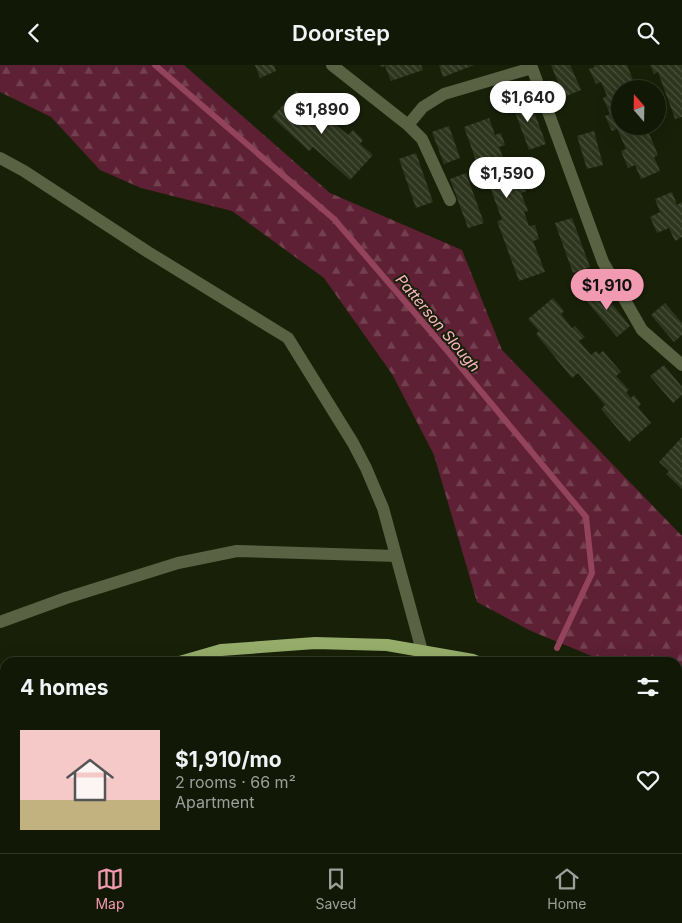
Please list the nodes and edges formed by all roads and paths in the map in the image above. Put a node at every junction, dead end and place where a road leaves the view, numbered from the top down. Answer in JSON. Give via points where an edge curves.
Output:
{"nodes":[{"id":1,"x":332,"y":65,"type":"edge"},
{"id":2,"x":531,"y":66,"type":"edge"},
{"id":3,"x":408,"y":125,"type":"junction"},
{"id":4,"x":0,"y":158,"type":"edge"},
{"id":5,"x":450,"y":200,"type":"dead end"},
{"id":6,"x":682,"y":365,"type":"edge"},
{"id":7,"x":396,"y":556,"type":"junction"},
{"id":8,"x":0,"y":622,"type":"edge"},
{"id":9,"x":422,"y":651,"type":"junction"},
{"id":10,"x":198,"y":657,"type":"edge"},
{"id":11,"x":456,"y":657,"type":"edge"}],
"edges":[{"from":1,"to":3,"type":"lane"},
{"from":2,"to":3,"type":"lane","via":[[444,94],[423,107]]},
{"from":2,"to":6,"type":"lane","via":[[603,262],[642,331]]},
{"from":3,"to":5,"type":"lane","via":[[422,139]]},
{"from":4,"to":7,"type":"lane","via":[[288,338],[366,468],[383,509]]},
{"from":7,"to":8,"type":"lane","via":[[238,551],[178,563]]},
{"from":7,"to":9,"type":"lane"},
{"from":9,"to":10,"type":"main road","via":[[387,645],[315,643],[221,651]]},
{"from":9,"to":11,"type":"main road"}]}
